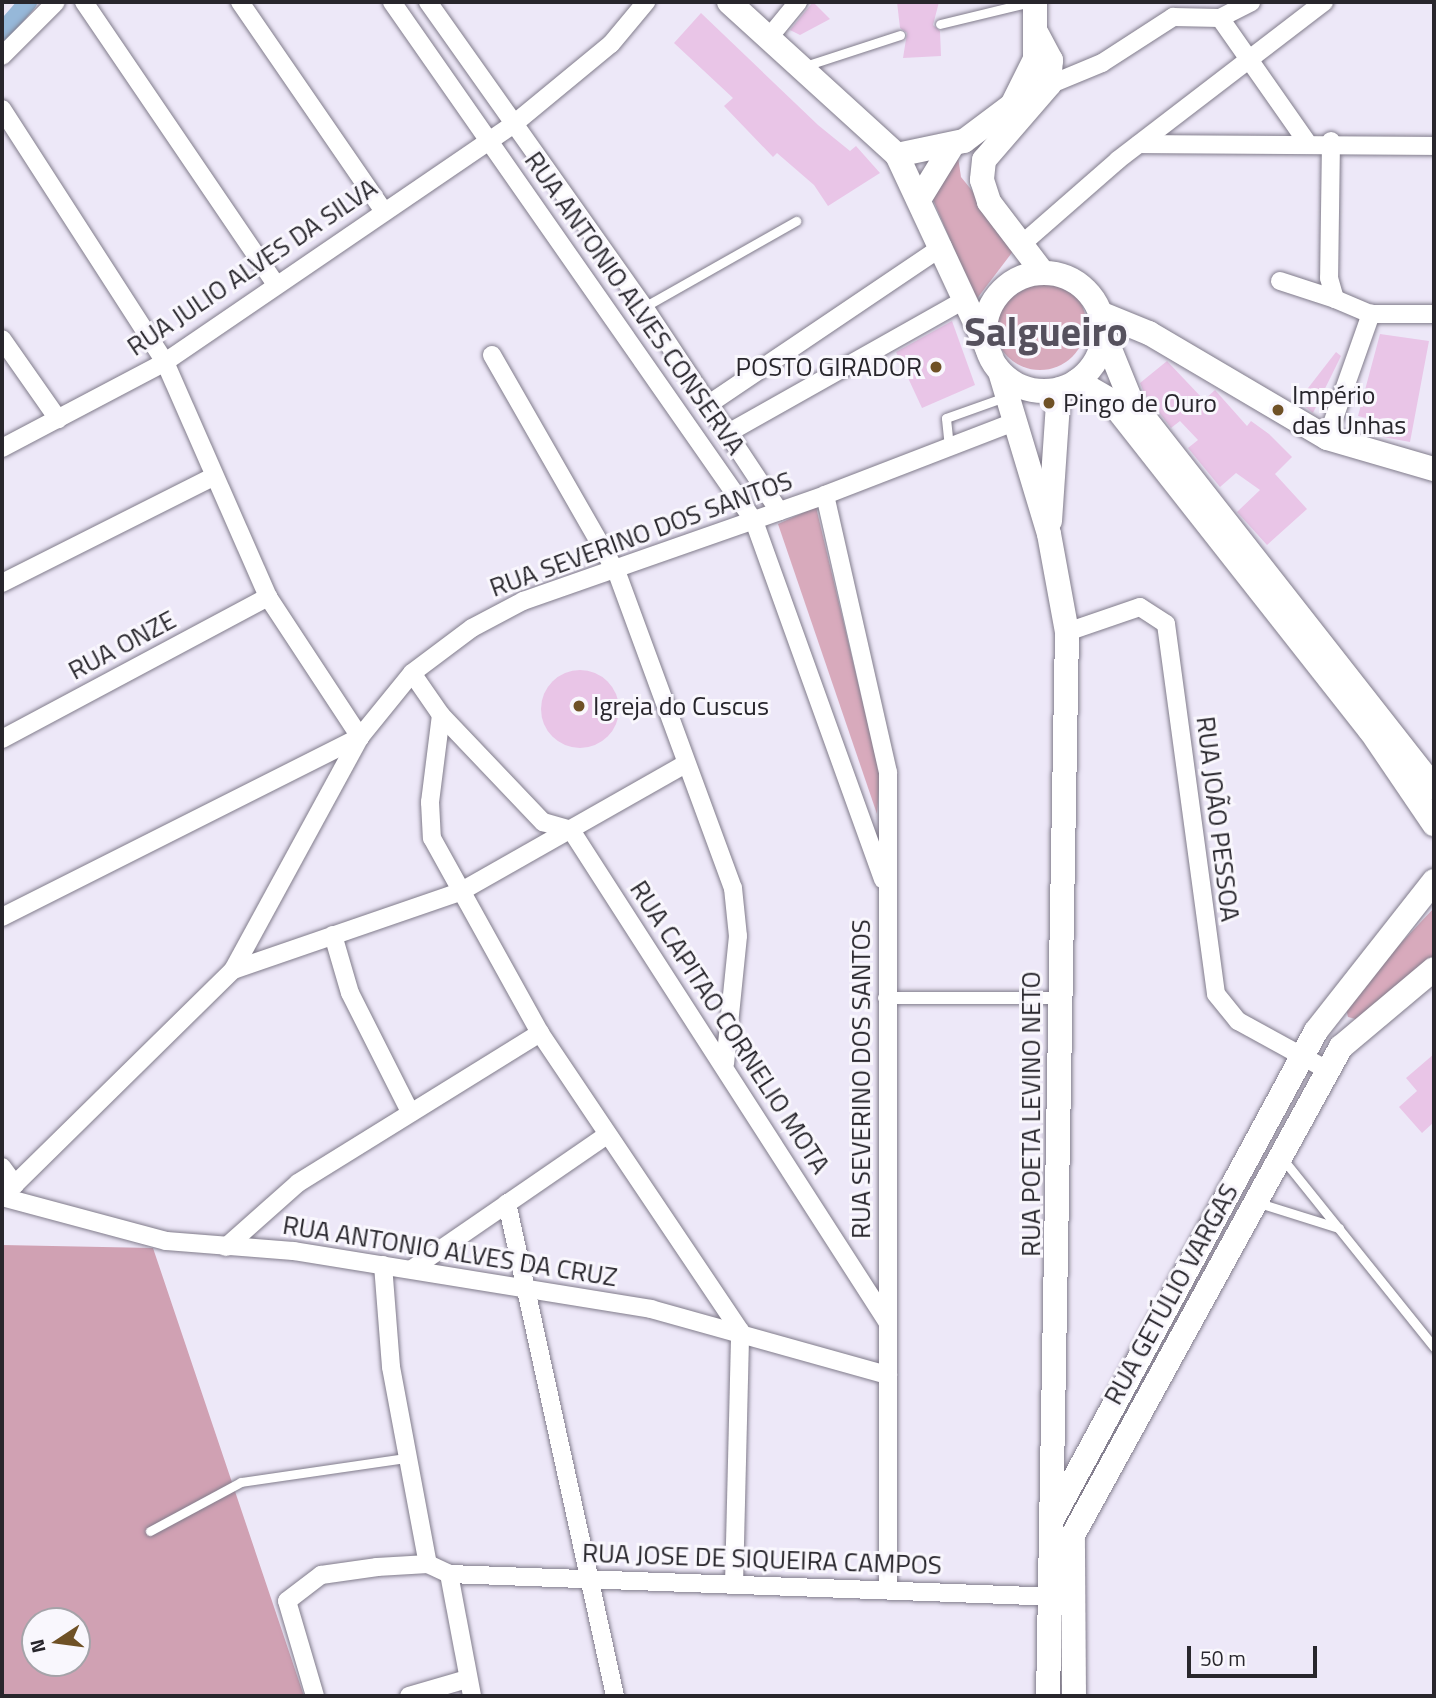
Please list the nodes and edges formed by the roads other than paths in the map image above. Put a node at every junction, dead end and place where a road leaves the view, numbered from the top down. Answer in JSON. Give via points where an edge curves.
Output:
{"nodes":[{"id":1,"x":56,"y":2,"type":"edge"},
{"id":2,"x":84,"y":2,"type":"edge"},
{"id":3,"x":240,"y":2,"type":"edge"},
{"id":4,"x":392,"y":2,"type":"edge"},
{"id":5,"x":428,"y":2,"type":"edge"},
{"id":6,"x":646,"y":2,"type":"edge"},
{"id":7,"x":729,"y":2,"type":"edge"},
{"id":8,"x":798,"y":2,"type":"edge"},
{"id":9,"x":1033,"y":2,"type":"edge"},
{"id":10,"x":1251,"y":2,"type":"edge"},
{"id":11,"x":1324,"y":2,"type":"edge"},
{"id":12,"x":1173,"y":10,"type":"edge"},
{"id":13,"x":1220,"y":18,"type":"junction"},
{"id":14,"x":940,"y":24,"type":"dead end"},
{"id":15,"x":1037,"y":34,"type":"junction"},
{"id":16,"x":771,"y":35,"type":"junction"},
{"id":17,"x":900,"y":35,"type":"dead end"},
{"id":18,"x":2,"y":56,"type":"edge"},
{"id":19,"x":1244,"y":60,"type":"junction"},
{"id":20,"x":804,"y":66,"type":"junction"},
{"id":21,"x":1049,"y":85,"type":"junction"},
{"id":22,"x":2,"y":109,"type":"edge"},
{"id":23,"x":515,"y":123,"type":"junction"},
{"id":24,"x":489,"y":140,"type":"junction"},
{"id":25,"x":1306,"y":141,"type":"junction"},
{"id":26,"x":1331,"y":141,"type":"junction"},
{"id":27,"x":1139,"y":144,"type":"junction"},
{"id":28,"x":952,"y":146,"type":"junction"},
{"id":29,"x":1434,"y":146,"type":"edge"},
{"id":30,"x":897,"y":155,"type":"junction"},
{"id":31,"x":920,"y":198,"type":"junction"},
{"id":32,"x":383,"y":210,"type":"junction"},
{"id":33,"x":796,"y":221,"type":"dead end"},
{"id":34,"x":1023,"y":243,"type":"junction"},
{"id":35,"x":943,"y":246,"type":"junction"},
{"id":36,"x":1044,"y":273,"type":"junction"},
{"id":37,"x":1280,"y":281,"type":"dead end"},
{"id":38,"x":275,"y":283,"type":"junction"},
{"id":39,"x":1333,"y":295,"type":"junction"},
{"id":40,"x":967,"y":299,"type":"junction"},
{"id":41,"x":644,"y":307,"type":"junction"},
{"id":42,"x":1371,"y":314,"type":"junction"},
{"id":43,"x":1434,"y":314,"type":"edge"},
{"id":44,"x":1102,"y":322,"type":"junction"},
{"id":45,"x":2,"y":339,"type":"edge"},
{"id":46,"x":492,"y":355,"type":"dead end"},
{"id":47,"x":165,"y":362,"type":"junction"},
{"id":48,"x":1000,"y":376,"type":"junction"},
{"id":49,"x":1068,"y":385,"type":"junction"},
{"id":50,"x":709,"y":404,"type":"junction"},
{"id":51,"x":58,"y":419,"type":"junction"},
{"id":52,"x":1014,"y":422,"type":"junction"},
{"id":53,"x":728,"y":433,"type":"junction"},
{"id":54,"x":1327,"y":438,"type":"junction"},
{"id":55,"x":949,"y":447,"type":"junction"},
{"id":56,"x":2,"y":448,"type":"edge"},
{"id":57,"x":1434,"y":469,"type":"edge"},
{"id":58,"x":211,"y":478,"type":"junction"},
{"id":59,"x":825,"y":495,"type":"junction"},
{"id":60,"x":779,"y":511,"type":"junction"},
{"id":61,"x":1210,"y":514,"type":"junction"},
{"id":62,"x":754,"y":521,"type":"junction"},
{"id":63,"x":1049,"y":534,"type":"junction"},
{"id":64,"x":617,"y":573,"type":"junction"},
{"id":65,"x":2,"y":583,"type":"edge"},
{"id":66,"x":268,"y":597,"type":"junction"},
{"id":67,"x":1067,"y":632,"type":"junction"},
{"id":68,"x":412,"y":673,"type":"junction"},
{"id":69,"x":441,"y":715,"type":"junction"},
{"id":70,"x":1377,"y":724,"type":"junction"},
{"id":71,"x":360,"y":737,"type":"junction"},
{"id":72,"x":2,"y":739,"type":"edge"},
{"id":73,"x":684,"y":765,"type":"junction"},
{"id":74,"x":1434,"y":788,"type":"edge"},
{"id":75,"x":1434,"y":824,"type":"edge"},
{"id":76,"x":572,"y":830,"type":"junction"},
{"id":77,"x":1434,"y":881,"type":"edge"},
{"id":78,"x":887,"y":890,"type":"junction"},
{"id":79,"x":460,"y":892,"type":"junction"},
{"id":80,"x":2,"y":917,"type":"edge"},
{"id":81,"x":333,"y":935,"type":"junction"},
{"id":82,"x":1434,"y":969,"type":"edge"},
{"id":83,"x":233,"y":970,"type":"junction"},
{"id":84,"x":884,"y":998,"type":"junction"},
{"id":85,"x":1061,"y":998,"type":"junction"},
{"id":86,"x":540,"y":1033,"type":"junction"},
{"id":87,"x":1304,"y":1059,"type":"junction"},
{"id":88,"x":725,"y":1063,"type":"junction"},
{"id":89,"x":1327,"y":1070,"type":"junction"},
{"id":90,"x":410,"y":1112,"type":"junction"},
{"id":91,"x":607,"y":1135,"type":"junction"},
{"id":92,"x":1271,"y":1150,"type":"junction"},
{"id":93,"x":2,"y":1167,"type":"edge"},
{"id":94,"x":6,"y":1193,"type":"edge"},
{"id":95,"x":1244,"y":1196,"type":"junction"},
{"id":96,"x":507,"y":1203,"type":"junction"},
{"id":97,"x":1340,"y":1228,"type":"junction"},
{"id":98,"x":226,"y":1247,"type":"junction"},
{"id":99,"x":383,"y":1265,"type":"junction"},
{"id":100,"x":412,"y":1269,"type":"junction"},
{"id":101,"x":526,"y":1287,"type":"junction"},
{"id":102,"x":888,"y":1324,"type":"junction"},
{"id":103,"x":740,"y":1331,"type":"junction"},
{"id":104,"x":1434,"y":1347,"type":"edge"},
{"id":105,"x":888,"y":1375,"type":"junction"},
{"id":106,"x":406,"y":1458,"type":"junction"},
{"id":107,"x":1050,"y":1524,"type":"junction"},
{"id":108,"x":150,"y":1531,"type":"dead end"},
{"id":109,"x":428,"y":1564,"type":"junction"},
{"id":110,"x":449,"y":1574,"type":"junction"},
{"id":111,"x":591,"y":1580,"type":"junction"},
{"id":112,"x":734,"y":1584,"type":"junction"},
{"id":113,"x":888,"y":1587,"type":"junction"},
{"id":114,"x":1047,"y":1597,"type":"junction"},
{"id":115,"x":1073,"y":1597,"type":"junction"},
{"id":116,"x":469,"y":1688,"type":"edge"},
{"id":117,"x":315,"y":1696,"type":"edge"},
{"id":118,"x":410,"y":1696,"type":"edge"},
{"id":119,"x":615,"y":1696,"type":"edge"},
{"id":120,"x":1048,"y":1696,"type":"edge"},
{"id":121,"x":1074,"y":1696,"type":"edge"}],
"edges":[{"from":1,"to":18,"type":"street"},
{"from":2,"to":38,"type":"street"},
{"from":3,"to":32,"type":"street"},
{"from":4,"to":24,"type":"street","name":"RUA ANTONIO ALVES CONSERVA"},
{"from":5,"to":23,"type":"street"},
{"from":6,"to":23,"type":"street","name":"RUA JULIO ALVES DA SILVA","via":[[611,44]]},
{"from":7,"to":16,"type":"main road"},
{"from":8,"to":16,"type":"street"},
{"from":9,"to":14,"type":"lane"},
{"from":9,"to":15,"type":"main road"},
{"from":10,"to":13,"type":"street"},
{"from":11,"to":19,"type":"street"},
{"from":12,"to":13,"type":"street"},
{"from":12,"to":21,"type":"street","via":[[1102,63]]},
{"from":13,"to":19,"type":"street"},
{"from":15,"to":21,"type":"main road","via":[[1051,60]]},
{"from":15,"to":28,"type":"main road","via":[[1024,92],[995,121]]},
{"from":16,"to":20,"type":"main road"},
{"from":17,"to":20,"type":"lane"},
{"from":19,"to":25,"type":"street"},
{"from":19,"to":27,"type":"street"},
{"from":20,"to":30,"type":"main road"},
{"from":21,"to":34,"type":"main road","via":[[982,170],[989,202]]},
{"from":22,"to":47,"type":"street"},
{"from":23,"to":24,"type":"street","name":"RUA JULIO ALVES DA SILVA"},
{"from":23,"to":41,"type":"street"},
{"from":24,"to":32,"type":"street","name":"RUA JULIO ALVES DA SILVA"},
{"from":24,"to":62,"type":"street","name":"RUA ANTONIO ALVES CONSERVA"},
{"from":25,"to":26,"type":"street"},
{"from":25,"to":27,"type":"street"},
{"from":26,"to":29,"type":"street"},
{"from":26,"to":39,"type":"street"},
{"from":27,"to":34,"type":"street"},
{"from":28,"to":30,"type":"main road"},
{"from":28,"to":31,"type":"main road"},
{"from":30,"to":31,"type":"main road"},
{"from":31,"to":35,"type":"main road"},
{"from":32,"to":38,"type":"street","name":"RUA JULIO ALVES DA SILVA"},
{"from":33,"to":41,"type":"lane"},
{"from":34,"to":36,"type":"main road"},
{"from":35,"to":40,"type":"main road"},
{"from":35,"to":50,"type":"street"},
{"from":36,"to":44,"type":"main road","via":[[1080,284]]},
{"from":36,"to":48,"type":"main road","via":[[1008,286],[995,300],[986,338]]},
{"from":37,"to":39,"type":"street"},
{"from":38,"to":47,"type":"street","name":"RUA JULIO ALVES DA SILVA"},
{"from":39,"to":42,"type":"street"},
{"from":40,"to":48,"type":"main road"},
{"from":40,"to":53,"type":"street"},
{"from":41,"to":50,"type":"street"},
{"from":42,"to":43,"type":"street"},
{"from":42,"to":54,"type":"street"},
{"from":44,"to":49,"type":"main road","via":[[1091,368]]},
{"from":44,"to":54,"type":"main road","via":[[1149,332]]},
{"from":44,"to":61,"type":"main road","via":[[1131,401]]},
{"from":45,"to":51,"type":"street"},
{"from":46,"to":64,"type":"street"},
{"from":47,"to":51,"type":"street","name":"RUA JULIO ALVES DA SILVA"},
{"from":47,"to":58,"type":"street"},
{"from":48,"to":49,"type":"main road","via":[[1039,391]]},
{"from":48,"to":52,"type":"main road","name":"RUA POETA LEVINO NETO"},
{"from":48,"to":55,"type":"lane","via":[[946,418]]},
{"from":49,"to":61,"type":"main road","via":[[1110,401]]},
{"from":49,"to":63,"type":"main road","name":"RUA POETA LEVINO NETO"},
{"from":50,"to":53,"type":"street"},
{"from":51,"to":56,"type":"street","name":"RUA JULIO ALVES DA SILVA"},
{"from":52,"to":55,"type":"street"},
{"from":52,"to":63,"type":"main road","name":"RUA POETA LEVINO NETO"},
{"from":53,"to":60,"type":"street"},
{"from":54,"to":57,"type":"main road"},
{"from":55,"to":59,"type":"street"},
{"from":58,"to":65,"type":"street"},
{"from":58,"to":66,"type":"street"},
{"from":59,"to":60,"type":"street","name":"RUA SEVERINO DOS SANTOS"},
{"from":59,"to":78,"type":"street","name":"RUA SEVERINO DOS SANTOS","via":[[888,772]]},
{"from":60,"to":62,"type":"street","name":"RUA SEVERINO DOS SANTOS"},
{"from":61,"to":70,"type":"main road"},
{"from":62,"to":64,"type":"street","name":"RUA SEVERINO DOS SANTOS"},
{"from":62,"to":78,"type":"street","name":"RUA ANTONIO ALVES CONSERVA"},
{"from":63,"to":67,"type":"main road","name":"RUA POETA LEVINO NETO"},
{"from":64,"to":68,"type":"street","name":"RUA SEVERINO DOS SANTOS","via":[[523,601],[472,628]]},
{"from":64,"to":73,"type":"street"},
{"from":66,"to":71,"type":"street"},
{"from":66,"to":72,"type":"street","name":"RUA ONZE"},
{"from":67,"to":85,"type":"main road","name":"RUA POETA LEVINO NETO"},
{"from":67,"to":87,"type":"street","name":"RUA JOÃO PESSOA","via":[[1140,607],[1166,624],[1213,986],[1238,1021]]},
{"from":68,"to":69,"type":"street"},
{"from":68,"to":71,"type":"street","name":"RUA SEVERINO DOS SANTOS"},
{"from":69,"to":76,"type":"street","via":[[543,822]]},
{"from":69,"to":79,"type":"street","via":[[430,802],[432,838]]},
{"from":70,"to":74,"type":"main road"},
{"from":70,"to":75,"type":"main road"},
{"from":71,"to":80,"type":"street"},
{"from":71,"to":83,"type":"street"},
{"from":73,"to":76,"type":"street"},
{"from":73,"to":88,"type":"street","via":[[738,909]]},
{"from":76,"to":79,"type":"street"},
{"from":76,"to":88,"type":"street","name":"RUA CAPITAO CORNELIO MOTA"},
{"from":77,"to":87,"type":"main road","name":"RUA GETÚLIO VARGAS","via":[[1337,997]]},
{"from":78,"to":84,"type":"street","name":"RUA SEVERINO DOS SANTOS"},
{"from":79,"to":81,"type":"street"},
{"from":79,"to":86,"type":"street"},
{"from":81,"to":83,"type":"street"},
{"from":81,"to":90,"type":"street","via":[[355,1004]]},
{"from":82,"to":89,"type":"main road","name":"RUA GETÚLIO VARGAS","via":[[1341,1047]]},
{"from":83,"to":94,"type":"street"},
{"from":84,"to":85,"type":"street"},
{"from":84,"to":102,"type":"street","name":"RUA SEVERINO DOS SANTOS"},
{"from":85,"to":107,"type":"main road","name":"RUA POETA LEVINO NETO"},
{"from":86,"to":90,"type":"street"},
{"from":86,"to":91,"type":"street"},
{"from":87,"to":89,"type":"street","name":"RUA JOÃO PESSOA"},
{"from":87,"to":92,"type":"main road","name":"RUA GETÚLIO VARGAS"},
{"from":88,"to":102,"type":"street","name":"RUA CAPITAO CORNELIO MOTA"},
{"from":89,"to":92,"type":"main road","name":"RUA GETÚLIO VARGAS"},
{"from":90,"to":98,"type":"street","via":[[298,1183]]},
{"from":91,"to":96,"type":"street"},
{"from":91,"to":103,"type":"street"},
{"from":92,"to":95,"type":"main road","name":"RUA GETÚLIO VARGAS"},
{"from":92,"to":97,"type":"lane"},
{"from":93,"to":94,"type":"street"},
{"from":94,"to":98,"type":"street","name":"RUA ANTONIO ALVES DA CRUZ","via":[[166,1241]]},
{"from":95,"to":97,"type":"lane"},
{"from":95,"to":107,"type":"main road","name":"RUA GETÚLIO VARGAS"},
{"from":95,"to":115,"type":"main road","name":"RUA GETÚLIO VARGAS","via":[[1073,1535]]},
{"from":96,"to":100,"type":"street"},
{"from":96,"to":101,"type":"street"},
{"from":97,"to":104,"type":"lane"},
{"from":98,"to":99,"type":"street","name":"RUA ANTONIO ALVES DA CRUZ"},
{"from":99,"to":100,"type":"street","name":"RUA ANTONIO ALVES DA CRUZ"},
{"from":99,"to":106,"type":"street"},
{"from":100,"to":101,"type":"street","name":"RUA ANTONIO ALVES DA CRUZ"},
{"from":101,"to":103,"type":"street","name":"RUA ANTONIO ALVES DA CRUZ"},
{"from":101,"to":111,"type":"street"},
{"from":102,"to":105,"type":"street","name":"RUA SEVERINO DOS SANTOS"},
{"from":103,"to":105,"type":"street","name":"RUA ANTONIO ALVES DA CRUZ"},
{"from":103,"to":112,"type":"street"},
{"from":105,"to":113,"type":"street","name":"RUA SEVERINO DOS SANTOS"},
{"from":106,"to":108,"type":"lane","via":[[241,1482]]},
{"from":106,"to":109,"type":"street"},
{"from":107,"to":114,"type":"main road","name":"RUA POETA LEVINO NETO"},
{"from":109,"to":110,"type":"street"},
{"from":109,"to":117,"type":"street","via":[[321,1575],[287,1601]]},
{"from":110,"to":111,"type":"street","name":"RUA JOSE DE SIQUEIRA CAMPOS"},
{"from":110,"to":116,"type":"street"},
{"from":111,"to":112,"type":"street","name":"RUA JOSE DE SIQUEIRA CAMPOS"},
{"from":111,"to":119,"type":"street"},
{"from":112,"to":113,"type":"street","name":"RUA JOSE DE SIQUEIRA CAMPOS"},
{"from":113,"to":114,"type":"street","name":"RUA JOSE DE SIQUEIRA CAMPOS"},
{"from":114,"to":115,"type":"street","name":"RUA JOSE DE SIQUEIRA CAMPOS"},
{"from":114,"to":120,"type":"main road","name":"RUA POETA LEVINO NETO"},
{"from":115,"to":121,"type":"main road","name":"RUA GETÚLIO VARGAS"},
{"from":116,"to":118,"type":"street"}]}
